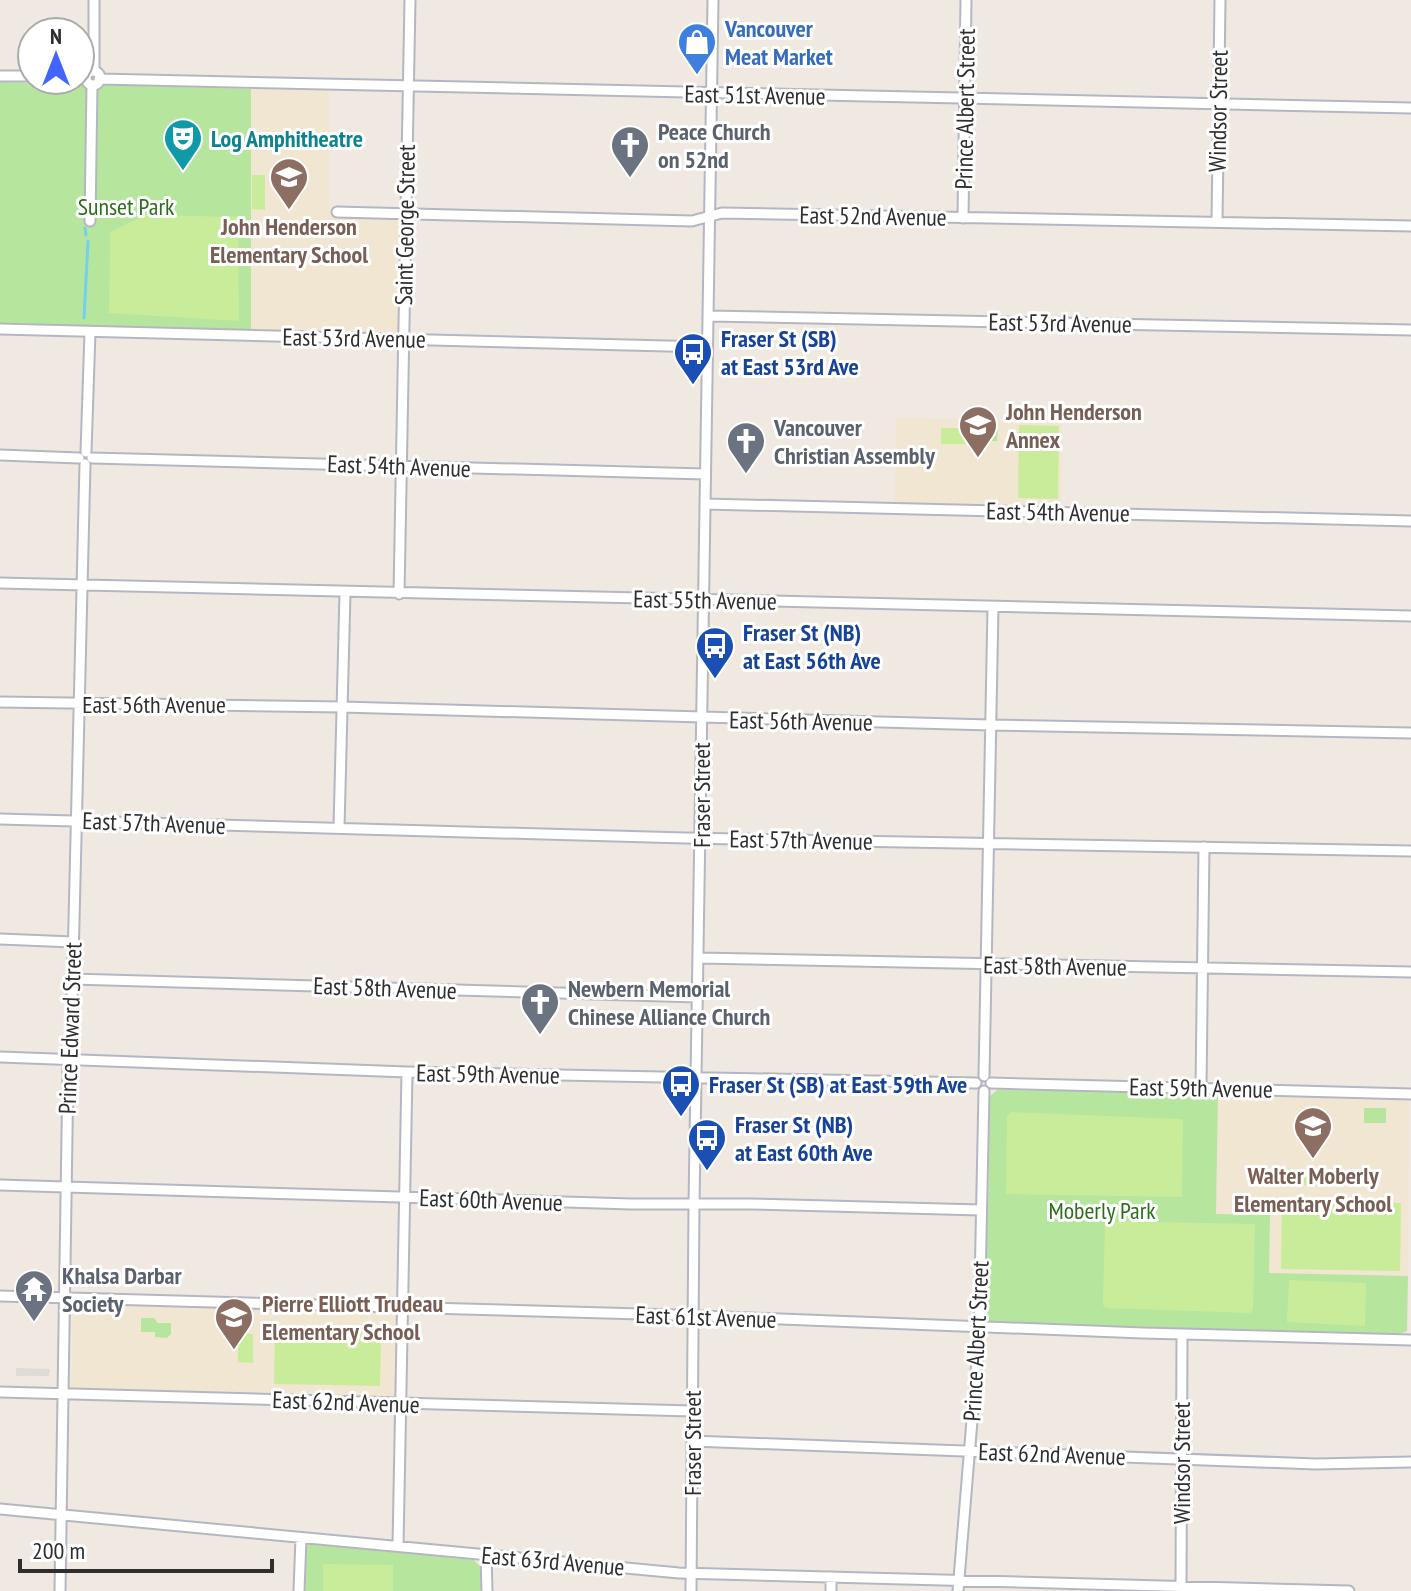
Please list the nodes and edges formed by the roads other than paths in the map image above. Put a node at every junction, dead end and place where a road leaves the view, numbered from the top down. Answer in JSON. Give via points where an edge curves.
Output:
{"nodes":[{"id":1,"x":410,"y":0,"type":"edge"},
{"id":2,"x":713,"y":0,"type":"edge"},
{"id":3,"x":966,"y":0,"type":"edge"},
{"id":4,"x":1220,"y":0,"type":"edge"},
{"id":5,"x":96,"y":78,"type":"edge"},
{"id":6,"x":408,"y":86,"type":"junction"},
{"id":7,"x":712,"y":94,"type":"junction"},
{"id":8,"x":90,"y":96,"type":"edge"},
{"id":9,"x":965,"y":99,"type":"junction"},
{"id":10,"x":1218,"y":104,"type":"junction"},
{"id":11,"x":1411,"y":108,"type":"edge"},
{"id":12,"x":337,"y":212,"type":"dead end"},
{"id":13,"x":406,"y":213,"type":"junction"},
{"id":14,"x":709,"y":217,"type":"junction"},
{"id":15,"x":963,"y":218,"type":"junction"},
{"id":16,"x":90,"y":221,"type":"dead end"},
{"id":17,"x":1217,"y":222,"type":"junction"},
{"id":18,"x":1411,"y":226,"type":"edge"},
{"id":19,"x":708,"y":316,"type":"junction"},
{"id":20,"x":0,"y":329,"type":"edge"},
{"id":21,"x":1411,"y":330,"type":"edge"},
{"id":22,"x":90,"y":332,"type":"junction"},
{"id":23,"x":403,"y":339,"type":"junction"},
{"id":24,"x":707,"y":347,"type":"junction"},
{"id":25,"x":0,"y":455,"type":"edge"},
{"id":26,"x":85,"y":458,"type":"junction"},
{"id":27,"x":402,"y":467,"type":"junction"},
{"id":28,"x":705,"y":474,"type":"junction"},
{"id":29,"x":705,"y":504,"type":"junction"},
{"id":30,"x":1411,"y":521,"type":"edge"},
{"id":31,"x":0,"y":583,"type":"edge"},
{"id":32,"x":84,"y":586,"type":"junction"},
{"id":33,"x":345,"y":593,"type":"junction"},
{"id":34,"x":399,"y":594,"type":"junction"},
{"id":35,"x":703,"y":600,"type":"junction"},
{"id":36,"x":993,"y":607,"type":"junction"},
{"id":37,"x":1411,"y":616,"type":"edge"},
{"id":38,"x":0,"y":702,"type":"edge"},
{"id":39,"x":79,"y":703,"type":"junction"},
{"id":40,"x":342,"y":707,"type":"junction"},
{"id":41,"x":702,"y":718,"type":"junction"},
{"id":42,"x":990,"y":725,"type":"junction"},
{"id":43,"x":1411,"y":733,"type":"edge"},
{"id":44,"x":0,"y":819,"type":"edge"},
{"id":45,"x":76,"y":821,"type":"junction"},
{"id":46,"x":339,"y":828,"type":"junction"},
{"id":47,"x":701,"y":838,"type":"junction"},
{"id":48,"x":988,"y":843,"type":"junction"},
{"id":49,"x":1204,"y":847,"type":"junction"},
{"id":50,"x":1411,"y":851,"type":"edge"},
{"id":51,"x":0,"y":939,"type":"edge"},
{"id":52,"x":73,"y":942,"type":"junction"},
{"id":53,"x":699,"y":958,"type":"junction"},
{"id":54,"x":986,"y":965,"type":"junction"},
{"id":55,"x":1202,"y":969,"type":"junction"},
{"id":56,"x":1411,"y":972,"type":"edge"},
{"id":57,"x":72,"y":979,"type":"junction"},
{"id":58,"x":698,"y":997,"type":"junction"},
{"id":59,"x":0,"y":1057,"type":"edge"},
{"id":60,"x":69,"y":1060,"type":"junction"},
{"id":61,"x":407,"y":1072,"type":"junction"},
{"id":62,"x":696,"y":1078,"type":"junction"},
{"id":63,"x":984,"y":1083,"type":"junction"},
{"id":64,"x":1201,"y":1087,"type":"junction"},
{"id":65,"x":1411,"y":1094,"type":"edge"},
{"id":66,"x":0,"y":1185,"type":"edge"},
{"id":67,"x":67,"y":1187,"type":"junction"},
{"id":68,"x":406,"y":1197,"type":"junction"},
{"id":69,"x":694,"y":1205,"type":"junction"},
{"id":70,"x":981,"y":1210,"type":"junction"},
{"id":71,"x":0,"y":1296,"type":"edge"},
{"id":72,"x":65,"y":1298,"type":"junction"},
{"id":73,"x":404,"y":1307,"type":"junction"},
{"id":74,"x":693,"y":1316,"type":"junction"},
{"id":75,"x":979,"y":1327,"type":"junction"},
{"id":76,"x":1182,"y":1334,"type":"junction"},
{"id":77,"x":1411,"y":1340,"type":"edge"},
{"id":78,"x":0,"y":1392,"type":"edge"},
{"id":79,"x":62,"y":1394,"type":"junction"},
{"id":80,"x":402,"y":1404,"type":"junction"},
{"id":81,"x":692,"y":1411,"type":"junction"},
{"id":82,"x":692,"y":1441,"type":"junction"},
{"id":83,"x":970,"y":1451,"type":"junction"},
{"id":84,"x":1181,"y":1458,"type":"junction"},
{"id":85,"x":1411,"y":1462,"type":"edge"},
{"id":86,"x":0,"y":1509,"type":"edge"},
{"id":87,"x":61,"y":1514,"type":"junction"},
{"id":88,"x":301,"y":1538,"type":"junction"},
{"id":89,"x":398,"y":1546,"type":"junction"},
{"id":90,"x":486,"y":1555,"type":"junction"},
{"id":91,"x":692,"y":1574,"type":"junction"},
{"id":92,"x":831,"y":1577,"type":"junction"},
{"id":93,"x":958,"y":1586,"type":"edge"},
{"id":94,"x":1181,"y":1589,"type":"edge"},
{"id":95,"x":60,"y":1591,"type":"edge"},
{"id":96,"x":299,"y":1591,"type":"edge"},
{"id":97,"x":487,"y":1591,"type":"edge"},
{"id":98,"x":691,"y":1591,"type":"edge"},
{"id":99,"x":831,"y":1591,"type":"edge"},
{"id":100,"x":1349,"y":1591,"type":"edge"}],
"edges":[{"from":1,"to":6,"type":"street","name":"Saint George Street"},
{"from":2,"to":7,"type":"street","name":"Fraser Street"},
{"from":3,"to":9,"type":"street","name":"Prince Albert Street"},
{"from":4,"to":10,"type":"street","name":"Windsor Street"},
{"from":5,"to":6,"type":"street","name":"East 51st Avenue"},
{"from":6,"to":7,"type":"street","name":"East 51st Avenue"},
{"from":6,"to":13,"type":"street","name":"Saint George Street"},
{"from":7,"to":9,"type":"street","name":"East 51st Avenue"},
{"from":7,"to":14,"type":"street","name":"Fraser Street"},
{"from":8,"to":16,"type":"street"},
{"from":9,"to":10,"type":"street","name":"East 51st Avenue"},
{"from":9,"to":15,"type":"street","name":"Prince Albert Street"},
{"from":10,"to":11,"type":"street","name":"East 51st Avenue"},
{"from":10,"to":17,"type":"street","name":"Windsor Street"},
{"from":12,"to":13,"type":"street","name":"East 52nd Avenue"},
{"from":13,"to":14,"type":"street","name":"East 52nd Avenue","via":[[692,221]]},
{"from":13,"to":23,"type":"street","name":"Saint George Street"},
{"from":14,"to":15,"type":"street","name":"East 52nd Avenue","via":[[725,213]]},
{"from":14,"to":19,"type":"street","name":"Fraser Street"},
{"from":15,"to":17,"type":"street","name":"East 52nd Avenue"},
{"from":17,"to":18,"type":"street","name":"East 52nd Avenue"},
{"from":19,"to":21,"type":"street","name":"East 53rd Avenue"},
{"from":19,"to":24,"type":"street","name":"Fraser Street"},
{"from":20,"to":22,"type":"street","name":"East 53rd Avenue"},
{"from":22,"to":23,"type":"street","name":"East 53rd Avenue"},
{"from":22,"to":26,"type":"street","name":"Prince Edward Street"},
{"from":23,"to":24,"type":"street","name":"East 53rd Avenue"},
{"from":23,"to":27,"type":"street","name":"Saint George Street"},
{"from":24,"to":28,"type":"street","name":"Fraser Street"},
{"from":25,"to":26,"type":"street","name":"East 54th Avenue"},
{"from":26,"to":27,"type":"street","name":"East 54th Avenue"},
{"from":26,"to":32,"type":"street","name":"Prince Edward Street"},
{"from":27,"to":28,"type":"street","name":"East 54th Avenue"},
{"from":27,"to":34,"type":"street","name":"Saint George Street"},
{"from":28,"to":29,"type":"street","name":"Fraser Street"},
{"from":29,"to":30,"type":"street","name":"East 54th Avenue"},
{"from":29,"to":35,"type":"street","name":"Fraser Street"},
{"from":31,"to":32,"type":"street","name":"East 55th Avenue"},
{"from":32,"to":33,"type":"street","name":"East 55th Avenue"},
{"from":32,"to":39,"type":"street","name":"Prince Edward Street"},
{"from":33,"to":34,"type":"street","name":"East 55th Avenue"},
{"from":33,"to":40,"type":"street"},
{"from":34,"to":35,"type":"street","name":"East 55th Avenue"},
{"from":35,"to":36,"type":"street","name":"East 55th Avenue"},
{"from":35,"to":41,"type":"street","name":"Fraser Street"},
{"from":36,"to":37,"type":"street","name":"East 55th Avenue"},
{"from":36,"to":42,"type":"street","name":"Prince Albert Street"},
{"from":38,"to":39,"type":"street","name":"East 56th Avenue"},
{"from":39,"to":40,"type":"street","name":"East 56th Avenue"},
{"from":39,"to":45,"type":"street","name":"Prince Edward Street"},
{"from":40,"to":41,"type":"street","name":"East 56th Avenue"},
{"from":40,"to":46,"type":"street"},
{"from":41,"to":42,"type":"street","name":"East 56th Avenue"},
{"from":41,"to":47,"type":"street","name":"Fraser Street"},
{"from":42,"to":43,"type":"street","name":"East 56th Avenue"},
{"from":42,"to":48,"type":"street","name":"Prince Albert Street"},
{"from":44,"to":45,"type":"street","name":"East 57th Avenue"},
{"from":45,"to":46,"type":"street","name":"East 57th Avenue"},
{"from":45,"to":52,"type":"street","name":"Prince Edward Street"},
{"from":46,"to":47,"type":"street","name":"East 57th Avenue"},
{"from":47,"to":48,"type":"street","name":"East 57th Avenue"},
{"from":47,"to":53,"type":"street","name":"Fraser Street"},
{"from":48,"to":49,"type":"street","name":"East 57th Avenue"},
{"from":48,"to":54,"type":"street","name":"Prince Albert Street"},
{"from":49,"to":50,"type":"street","name":"East 57th Avenue"},
{"from":49,"to":55,"type":"street"},
{"from":51,"to":52,"type":"street"},
{"from":52,"to":57,"type":"street","name":"Prince Edward Street"},
{"from":53,"to":54,"type":"street","name":"East 58th Avenue"},
{"from":53,"to":58,"type":"street","name":"Fraser Street"},
{"from":54,"to":55,"type":"street","name":"East 58th Avenue"},
{"from":54,"to":63,"type":"street","name":"Prince Albert Street"},
{"from":55,"to":56,"type":"street","name":"East 58th Avenue"},
{"from":55,"to":64,"type":"street"},
{"from":57,"to":58,"type":"street","name":"East 58th Avenue"},
{"from":57,"to":60,"type":"street","name":"Prince Edward Street"},
{"from":58,"to":62,"type":"street","name":"Fraser Street"},
{"from":59,"to":60,"type":"street","name":"East 59th Avenue"},
{"from":60,"to":61,"type":"street","name":"East 59th Avenue"},
{"from":60,"to":67,"type":"street","name":"Prince Edward Street"},
{"from":61,"to":62,"type":"street","name":"East 59th Avenue"},
{"from":61,"to":68,"type":"street"},
{"from":62,"to":63,"type":"street","name":"East 59th Avenue"},
{"from":62,"to":69,"type":"street","name":"Fraser Street"},
{"from":63,"to":64,"type":"street","name":"East 59th Avenue"},
{"from":63,"to":70,"type":"street","name":"Prince Albert Street"},
{"from":64,"to":65,"type":"street","name":"East 59th Avenue"},
{"from":66,"to":67,"type":"street","name":"East 60th Avenue"},
{"from":67,"to":68,"type":"street","name":"East 60th Avenue"},
{"from":67,"to":72,"type":"street","name":"Prince Edward Street"},
{"from":68,"to":69,"type":"street","name":"East 60th Avenue"},
{"from":68,"to":73,"type":"street"},
{"from":69,"to":70,"type":"street","name":"East 60th Avenue"},
{"from":69,"to":74,"type":"street","name":"Fraser Street"},
{"from":70,"to":75,"type":"street","name":"Prince Albert Street"},
{"from":71,"to":72,"type":"street","name":"East 61st Avenue"},
{"from":72,"to":73,"type":"street","name":"East 61st Avenue"},
{"from":72,"to":79,"type":"street","name":"Prince Edward Street"},
{"from":73,"to":74,"type":"street","name":"East 61st Avenue"},
{"from":73,"to":80,"type":"street"},
{"from":74,"to":75,"type":"street","name":"East 61st Avenue"},
{"from":74,"to":81,"type":"street","name":"Fraser Street"},
{"from":75,"to":76,"type":"street","name":"East 61st Avenue"},
{"from":75,"to":83,"type":"street","name":"Prince Albert Street"},
{"from":76,"to":77,"type":"street","name":"East 61st Avenue"},
{"from":76,"to":84,"type":"street","name":"Windsor Street"},
{"from":78,"to":79,"type":"street","name":"East 62nd Avenue"},
{"from":79,"to":80,"type":"street","name":"East 62nd Avenue"},
{"from":79,"to":87,"type":"street","name":"Prince Edward Street"},
{"from":80,"to":81,"type":"street","name":"East 62nd Avenue"},
{"from":80,"to":89,"type":"street"},
{"from":81,"to":82,"type":"street","name":"Fraser Street"},
{"from":82,"to":83,"type":"street","name":"East 62nd Avenue"},
{"from":82,"to":91,"type":"street","name":"Fraser Street"},
{"from":83,"to":84,"type":"street","name":"East 62nd Avenue"},
{"from":83,"to":93,"type":"street","name":"Prince Albert Street"},
{"from":84,"to":85,"type":"street","name":"East 62nd Avenue"},
{"from":84,"to":94,"type":"street","name":"Windsor Street"},
{"from":86,"to":87,"type":"street","name":"East 63rd Avenue"},
{"from":87,"to":88,"type":"street","name":"East 63rd Avenue"},
{"from":87,"to":95,"type":"street","name":"Prince Edward Street"},
{"from":88,"to":89,"type":"street","name":"East 63rd Avenue"},
{"from":88,"to":96,"type":"street"},
{"from":89,"to":90,"type":"street","name":"East 63rd Avenue"},
{"from":90,"to":91,"type":"street","name":"East 63rd Avenue"},
{"from":90,"to":97,"type":"street"},
{"from":91,"to":92,"type":"street","name":"East 63rd Avenue"},
{"from":91,"to":98,"type":"street","name":"Fraser Street"},
{"from":92,"to":93,"type":"street","name":"East 63rd Avenue"},
{"from":92,"to":99,"type":"street"},
{"from":93,"to":94,"type":"street","name":"East 63rd Avenue"},
{"from":94,"to":100,"type":"street","name":"East 63rd Avenue"}]}
